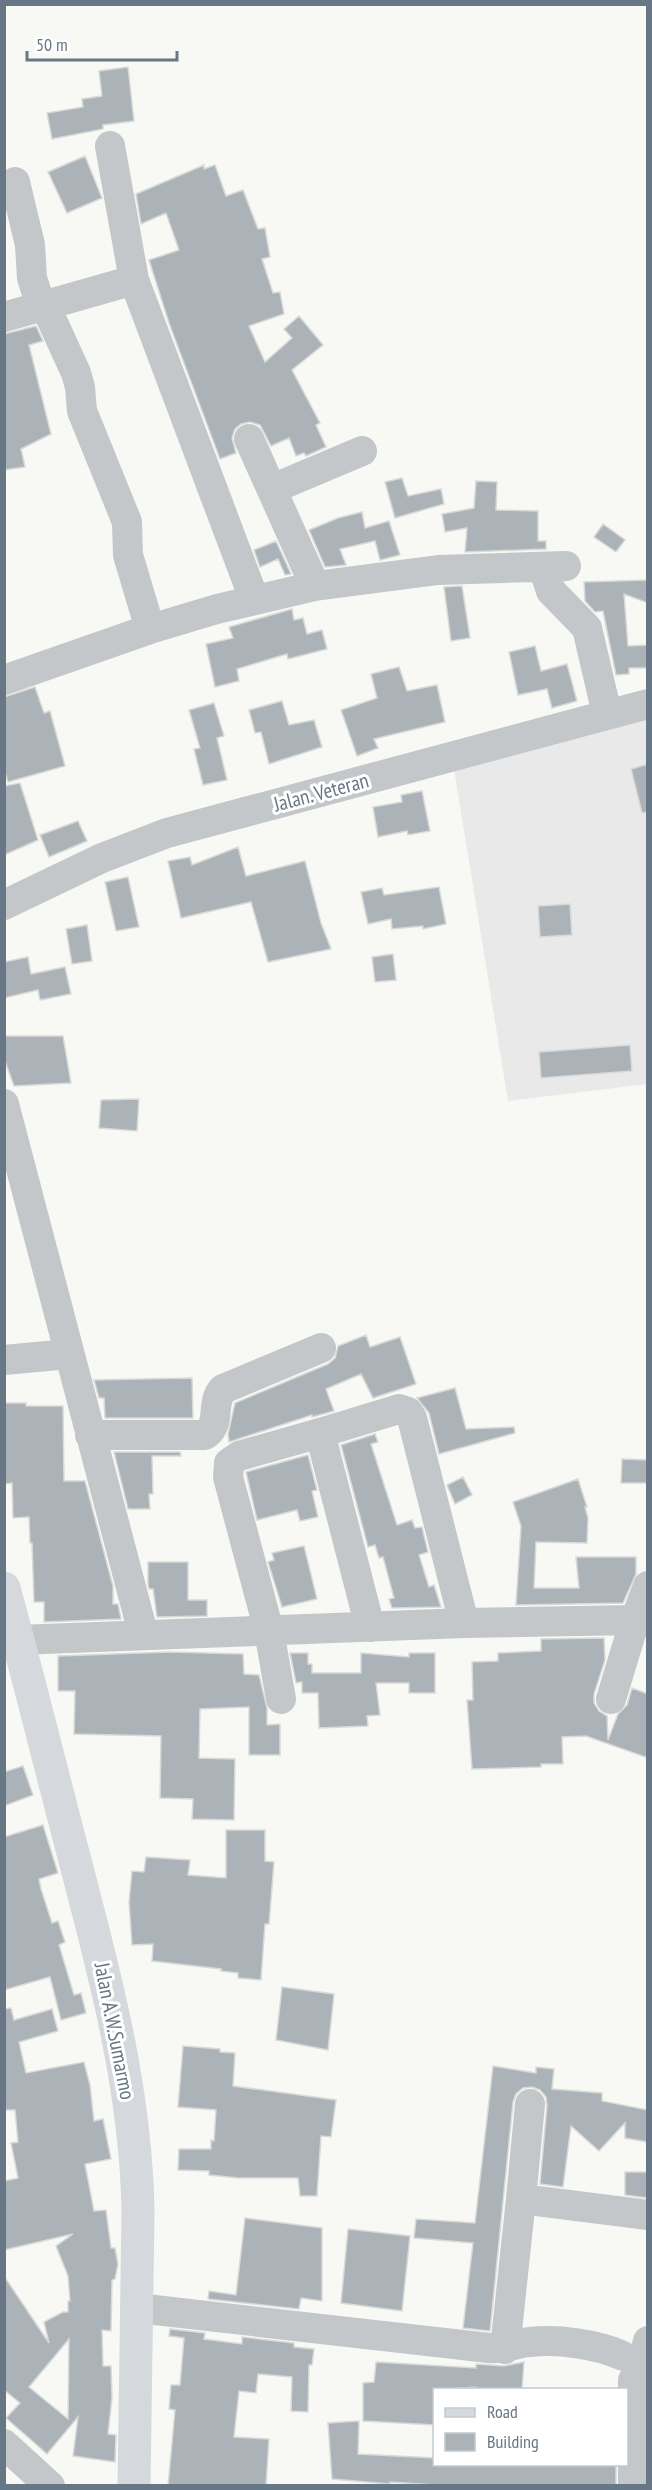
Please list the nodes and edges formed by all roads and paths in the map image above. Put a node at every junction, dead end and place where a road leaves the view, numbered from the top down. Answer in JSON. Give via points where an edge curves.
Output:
{"nodes":[{"id":1,"x":110,"y":146,"type":"dead end"},
{"id":2,"x":15,"y":182,"type":"dead end"},
{"id":3,"x":135,"y":280,"type":"junction"},
{"id":4,"x":43,"y":306,"type":"junction"},
{"id":5,"x":4,"y":317,"type":"edge"},
{"id":6,"x":249,"y":439,"type":"dead end"},
{"id":7,"x":362,"y":451,"type":"dead end"},
{"id":8,"x":272,"y":489,"type":"junction"},
{"id":9,"x":315,"y":586,"type":"junction"},
{"id":10,"x":254,"y":599,"type":"junction"},
{"id":11,"x":150,"y":629,"type":"junction"},
{"id":12,"x":4,"y":680,"type":"edge"},
{"id":13,"x":648,"y":704,"type":"edge"},
{"id":14,"x":607,"y":714,"type":"junction"},
{"id":15,"x":4,"y":905,"type":"edge"},
{"id":16,"x":4,"y":1104,"type":"edge"},
{"id":17,"x":321,"y":1348,"type":"dead end"},
{"id":18,"x":69,"y":1354,"type":"junction"},
{"id":19,"x":4,"y":1360,"type":"edge"},
{"id":20,"x":320,"y":1433,"type":"junction"},
{"id":21,"x":90,"y":1435,"type":"junction"},
{"id":22,"x":648,"y":1586,"type":"edge"},
{"id":23,"x":4,"y":1588,"type":"edge"},
{"id":24,"x":636,"y":1620,"type":"junction"},
{"id":25,"x":464,"y":1623,"type":"junction"},
{"id":26,"x":370,"y":1627,"type":"junction"},
{"id":27,"x":269,"y":1631,"type":"junction"},
{"id":28,"x":143,"y":1633,"type":"junction"},
{"id":29,"x":18,"y":1640,"type":"junction"},
{"id":30,"x":281,"y":1699,"type":"dead end"},
{"id":31,"x":611,"y":1699,"type":"dead end"},
{"id":32,"x":530,"y":2104,"type":"dead end"},
{"id":33,"x":521,"y":2199,"type":"junction"},
{"id":34,"x":648,"y":2215,"type":"edge"},
{"id":35,"x":137,"y":2308,"type":"junction"},
{"id":36,"x":505,"y":2349,"type":"junction"},
{"id":37,"x":637,"y":2359,"type":"edge"},
{"id":38,"x":4,"y":2444,"type":"edge"},
{"id":39,"x":51,"y":2486,"type":"edge"},
{"id":40,"x":134,"y":2486,"type":"edge"},
{"id":41,"x":633,"y":2486,"type":"edge"}],
"edges":[{"from":1,"to":3,"type":"street"},
{"from":2,"to":4,"type":"street","via":[[30,245],[33,278]]},
{"from":3,"to":4,"type":"street"},
{"from":3,"to":10,"type":"street"},
{"from":4,"to":5,"type":"street"},
{"from":4,"to":11,"type":"street","via":[[76,374],[82,411],[127,522],[128,555]]},
{"from":6,"to":8,"type":"street"},
{"from":7,"to":8,"type":"street"},
{"from":8,"to":9,"type":"street"},
{"from":9,"to":10,"type":"street"},
{"from":9,"to":14,"type":"street","via":[[438,570],[555,566],[551,591],[587,628]]},
{"from":10,"to":11,"type":"street"},
{"from":11,"to":12,"type":"street"},
{"from":13,"to":14,"type":"street","name":"Jalan. Veteran"},
{"from":14,"to":15,"type":"street","name":"Jalan. Veteran","via":[[167,833],[102,858]]},
{"from":16,"to":18,"type":"street"},
{"from":17,"to":21,"type":"street","via":[[223,1389],[216,1400],[215,1424],[205,1435]]},
{"from":18,"to":19,"type":"street"},
{"from":18,"to":21,"type":"street"},
{"from":20,"to":25,"type":"street","via":[[394,1409],[408,1412]]},
{"from":20,"to":26,"type":"street"},
{"from":20,"to":27,"type":"street","via":[[239,1456],[229,1463],[228,1477]]},
{"from":21,"to":28,"type":"street"},
{"from":22,"to":24,"type":"street"},
{"from":23,"to":29,"type":"main road","name":"Jalan A.W.Sumarmo"},
{"from":24,"to":25,"type":"street"},
{"from":24,"to":31,"type":"street"},
{"from":25,"to":26,"type":"street"},
{"from":26,"to":27,"type":"street"},
{"from":27,"to":28,"type":"street"},
{"from":27,"to":30,"type":"street"},
{"from":28,"to":29,"type":"street"},
{"from":29,"to":35,"type":"main road","name":"Jalan A.W.Sumarmo","via":[[107,1980],[127,2078],[137,2179]]},
{"from":32,"to":33,"type":"street"},
{"from":33,"to":34,"type":"street"},
{"from":33,"to":36,"type":"street"},
{"from":35,"to":36,"type":"street"},
{"from":35,"to":40,"type":"main road","name":"Jalan A.W.Sumarmo"},
{"from":36,"to":37,"type":"street","via":[[537,2341],[593,2345]]},
{"from":37,"to":41,"type":"street"},
{"from":38,"to":39,"type":"street"}]}
